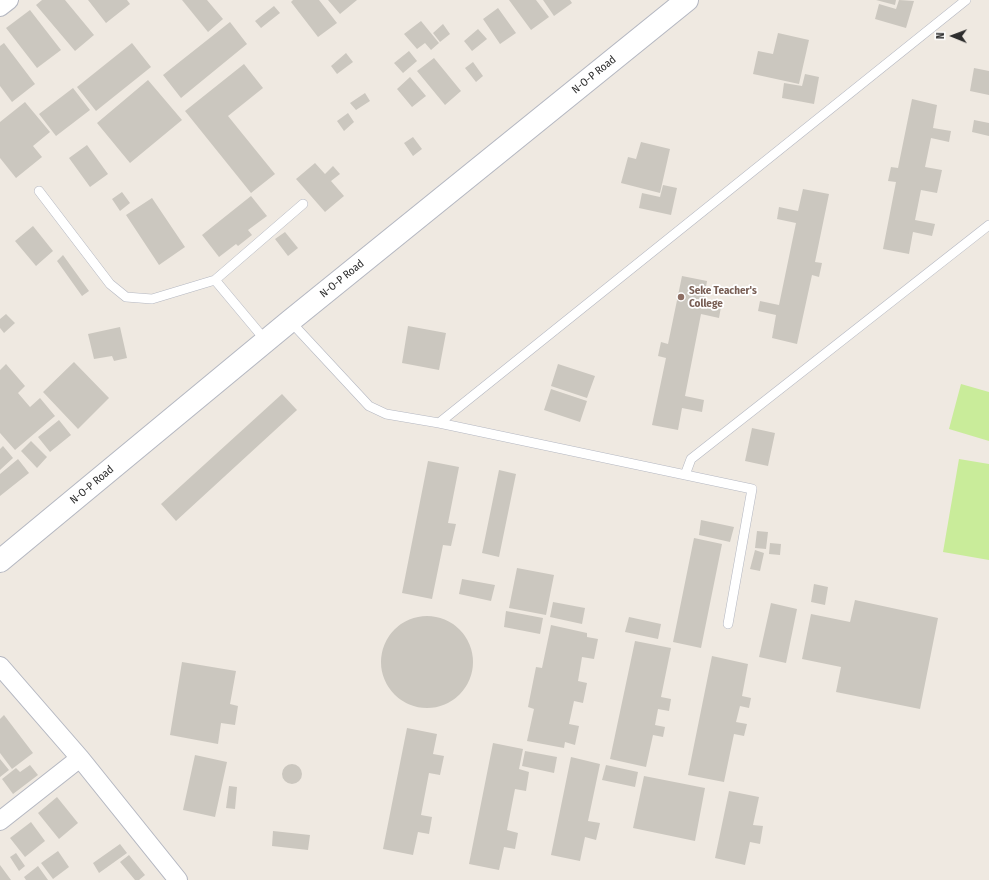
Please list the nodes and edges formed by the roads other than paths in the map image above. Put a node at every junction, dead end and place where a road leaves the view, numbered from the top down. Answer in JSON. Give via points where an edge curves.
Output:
{"nodes":[{"id":1,"x":9,"y":0,"type":"edge"},
{"id":2,"x":687,"y":0,"type":"edge"},
{"id":3,"x":966,"y":0,"type":"edge"},
{"id":4,"x":0,"y":7,"type":"edge"},
{"id":5,"x":38,"y":191,"type":"dead end"},
{"id":6,"x":303,"y":204,"type":"dead end"},
{"id":7,"x":989,"y":225,"type":"edge"},
{"id":8,"x":215,"y":280,"type":"junction"},
{"id":9,"x":290,"y":321,"type":"junction"},
{"id":10,"x":266,"y":341,"type":"junction"},
{"id":11,"x":439,"y":423,"type":"junction"},
{"id":12,"x":685,"y":475,"type":"junction"},
{"id":13,"x":0,"y":561,"type":"edge"},
{"id":14,"x":728,"y":624,"type":"dead end"},
{"id":15,"x":0,"y":666,"type":"edge"},
{"id":16,"x":80,"y":758,"type":"junction"},
{"id":17,"x":0,"y":821,"type":"edge"},
{"id":18,"x":178,"y":880,"type":"edge"}],
"edges":[{"from":1,"to":4,"type":"street"},
{"from":2,"to":9,"type":"street","name":"N-O-P Road"},
{"from":3,"to":11,"type":"lane"},
{"from":5,"to":8,"type":"lane","via":[[110,284],[126,297],[152,299]]},
{"from":6,"to":8,"type":"lane"},
{"from":7,"to":12,"type":"lane","via":[[691,459]]},
{"from":8,"to":10,"type":"lane"},
{"from":9,"to":10,"type":"street","name":"N-O-P Road"},
{"from":9,"to":11,"type":"lane","via":[[369,406],[386,414]]},
{"from":10,"to":13,"type":"street","name":"N-O-P Road"},
{"from":11,"to":12,"type":"lane"},
{"from":12,"to":14,"type":"lane","via":[[752,489]]},
{"from":15,"to":16,"type":"street"},
{"from":16,"to":17,"type":"street"},
{"from":16,"to":18,"type":"street"}]}
